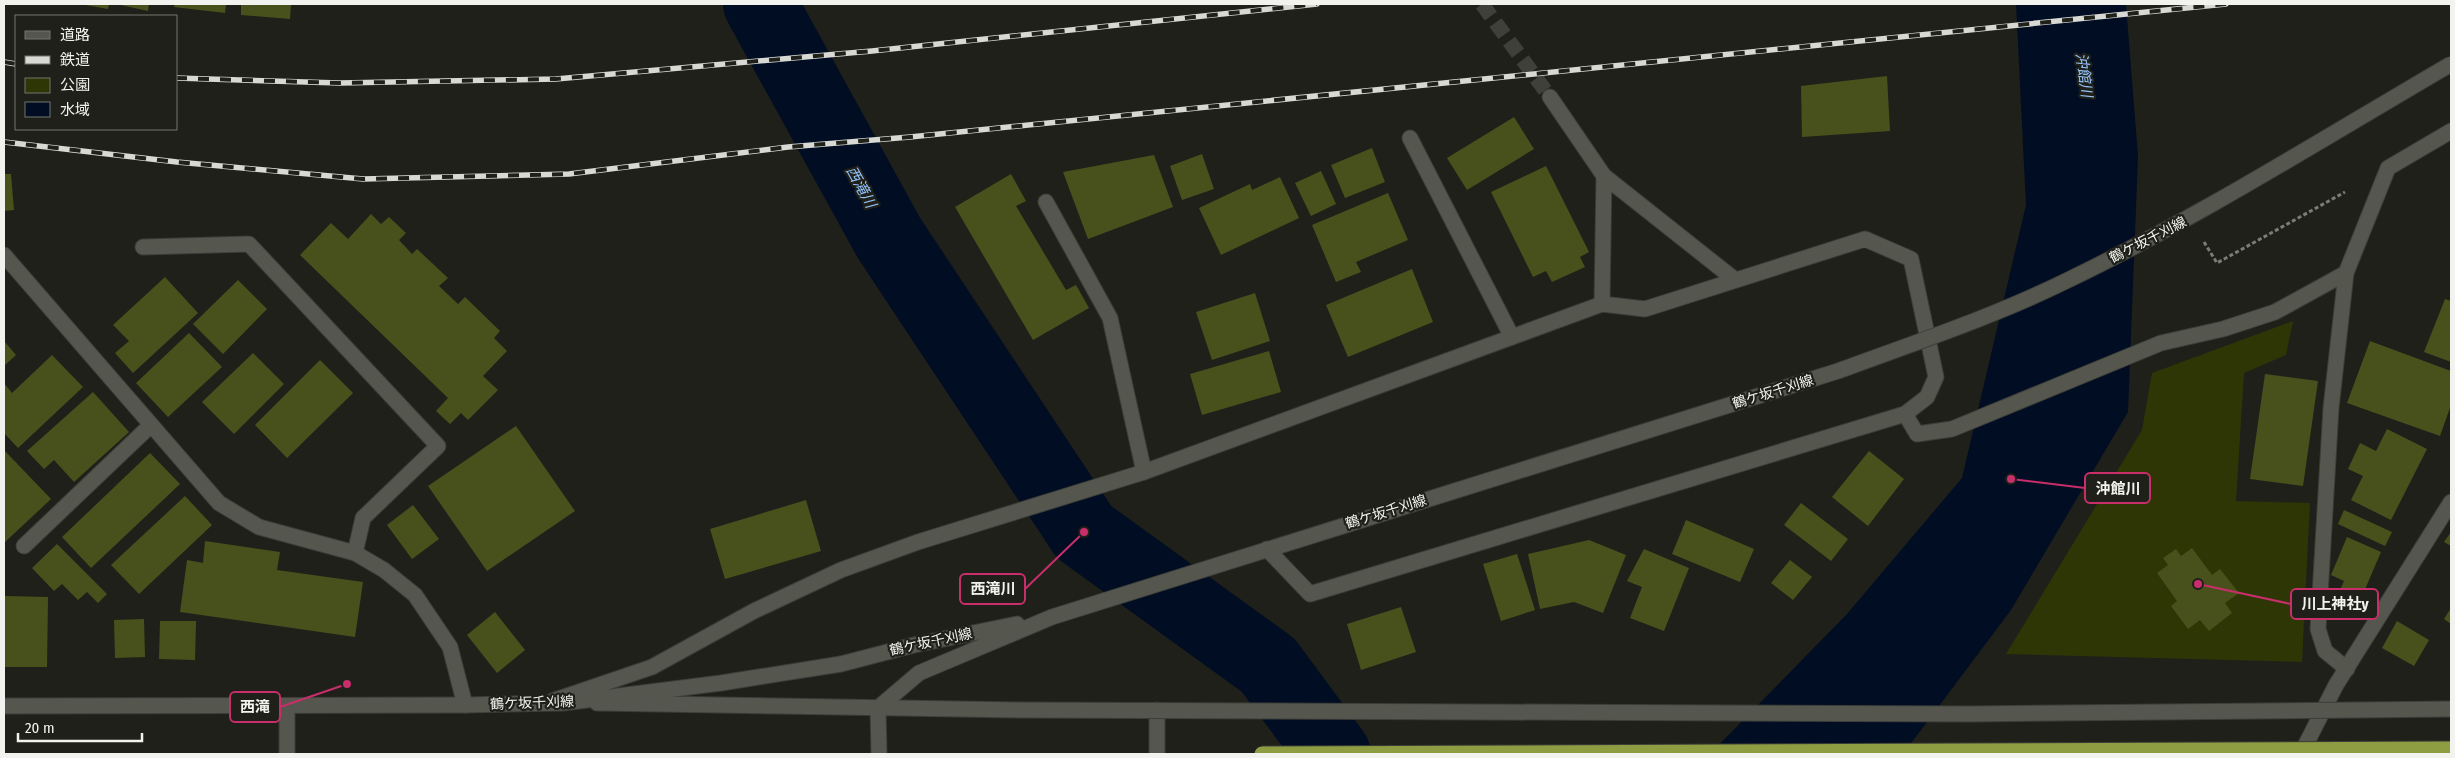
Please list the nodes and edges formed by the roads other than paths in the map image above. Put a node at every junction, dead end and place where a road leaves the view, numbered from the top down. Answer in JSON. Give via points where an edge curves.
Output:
{"nodes":[{"id":1,"x":2451,"y":64,"type":"edge"},
{"id":2,"x":1550,"y":97,"type":"tunnel mouth"},
{"id":3,"x":2451,"y":131,"type":"edge"},
{"id":4,"x":1410,"y":138,"type":"dead end"},
{"id":5,"x":1604,"y":176,"type":"junction"},
{"id":6,"x":1046,"y":202,"type":"dead end"},
{"id":7,"x":143,"y":247,"type":"dead end"},
{"id":8,"x":4,"y":256,"type":"edge"},
{"id":9,"x":2346,"y":273,"type":"junction"},
{"id":10,"x":1734,"y":280,"type":"junction"},
{"id":11,"x":1602,"y":304,"type":"junction"},
{"id":12,"x":1512,"y":337,"type":"junction"},
{"id":13,"x":1905,"y":414,"type":"junction"},
{"id":14,"x":151,"y":425,"type":"junction"},
{"id":15,"x":1144,"y":472,"type":"junction"},
{"id":16,"x":2451,"y":502,"type":"edge"},
{"id":17,"x":24,"y":546,"type":"dead end"},
{"id":18,"x":1267,"y":548,"type":"junction"},
{"id":19,"x":354,"y":552,"type":"junction"},
{"id":20,"x":1052,"y":617,"type":"junction"},
{"id":21,"x":2347,"y":669,"type":"junction"},
{"id":22,"x":546,"y":703,"type":"junction"},
{"id":23,"x":563,"y":703,"type":"junction"},
{"id":24,"x":465,"y":705,"type":"junction"},
{"id":25,"x":4,"y":706,"type":"edge"},
{"id":26,"x":288,"y":706,"type":"junction"},
{"id":27,"x":878,"y":708,"type":"junction"},
{"id":28,"x":2451,"y":709,"type":"edge"},
{"id":29,"x":1156,"y":710,"type":"junction"},
{"id":30,"x":2451,"y":749,"type":"edge"},
{"id":31,"x":287,"y":754,"type":"edge"},
{"id":32,"x":878,"y":754,"type":"edge"},
{"id":33,"x":1157,"y":754,"type":"edge"},
{"id":34,"x":1262,"y":754,"type":"edge"},
{"id":35,"x":2301,"y":754,"type":"edge"}],
"edges":[{"from":1,"to":18,"type":"street","name":"鶴ケ坂千刈線","bridge":true,"via":[[2190,218],[2065,282],[1966,324],[1838,372]]},
{"from":2,"to":5,"type":"street"},
{"from":3,"to":9,"type":"street","via":[[2388,168]]},
{"from":4,"to":12,"type":"street"},
{"from":5,"to":10,"type":"street"},
{"from":5,"to":11,"type":"street"},
{"from":6,"to":15,"type":"street","via":[[1110,318]]},
{"from":7,"to":19,"type":"street","via":[[249,244],[438,446],[363,518]]},
{"from":8,"to":14,"type":"street"},
{"from":9,"to":13,"type":"street","via":[[2275,312],[2223,329],[2161,343],[1952,429],[1917,434]]},
{"from":9,"to":21,"type":"street","via":[[2330,408],[2318,629],[2325,651]]},
{"from":10,"to":11,"type":"street","via":[[1645,309]]},
{"from":10,"to":13,"type":"street","via":[[1866,239],[1911,259],[1936,377],[1927,397]]},
{"from":11,"to":12,"type":"street"},
{"from":12,"to":15,"type":"street"},
{"from":13,"to":18,"type":"street","via":[[1310,594]]},
{"from":14,"to":17,"type":"street"},
{"from":14,"to":19,"type":"street","via":[[219,503],[259,526]]},
{"from":15,"to":22,"type":"street","via":[[918,542],[841,570],[754,611],[652,668]]},
{"from":16,"to":21,"type":"street"},
{"from":18,"to":20,"type":"street","name":"鶴ケ坂千刈線"},
{"from":19,"to":24,"type":"street","via":[[384,570],[415,595],[450,648]]},
{"from":20,"to":23,"type":"street","name":"鶴ケ坂千刈線","via":[[914,645],[841,664]]},
{"from":20,"to":27,"type":"street","name":"鶴ケ坂千刈線","via":[[919,673]]},
{"from":21,"to":35,"type":"street"},
{"from":22,"to":23,"type":"street","name":"鶴ケ坂千刈線"},
{"from":22,"to":24,"type":"street","name":"鶴ケ坂千刈線"},
{"from":23,"to":27,"type":"street"},
{"from":24,"to":26,"type":"street","name":"鶴ケ坂千刈線"},
{"from":25,"to":26,"type":"street","name":"鶴ケ坂千刈線"},
{"from":26,"to":31,"type":"street"},
{"from":27,"to":29,"type":"street","bridge":true},
{"from":27,"to":32,"type":"street"},
{"from":28,"to":29,"type":"street","bridge":true,"via":[[1981,714]]},
{"from":29,"to":33,"type":"street"},
{"from":30,"to":34,"type":"highway","bridge":true}]}
